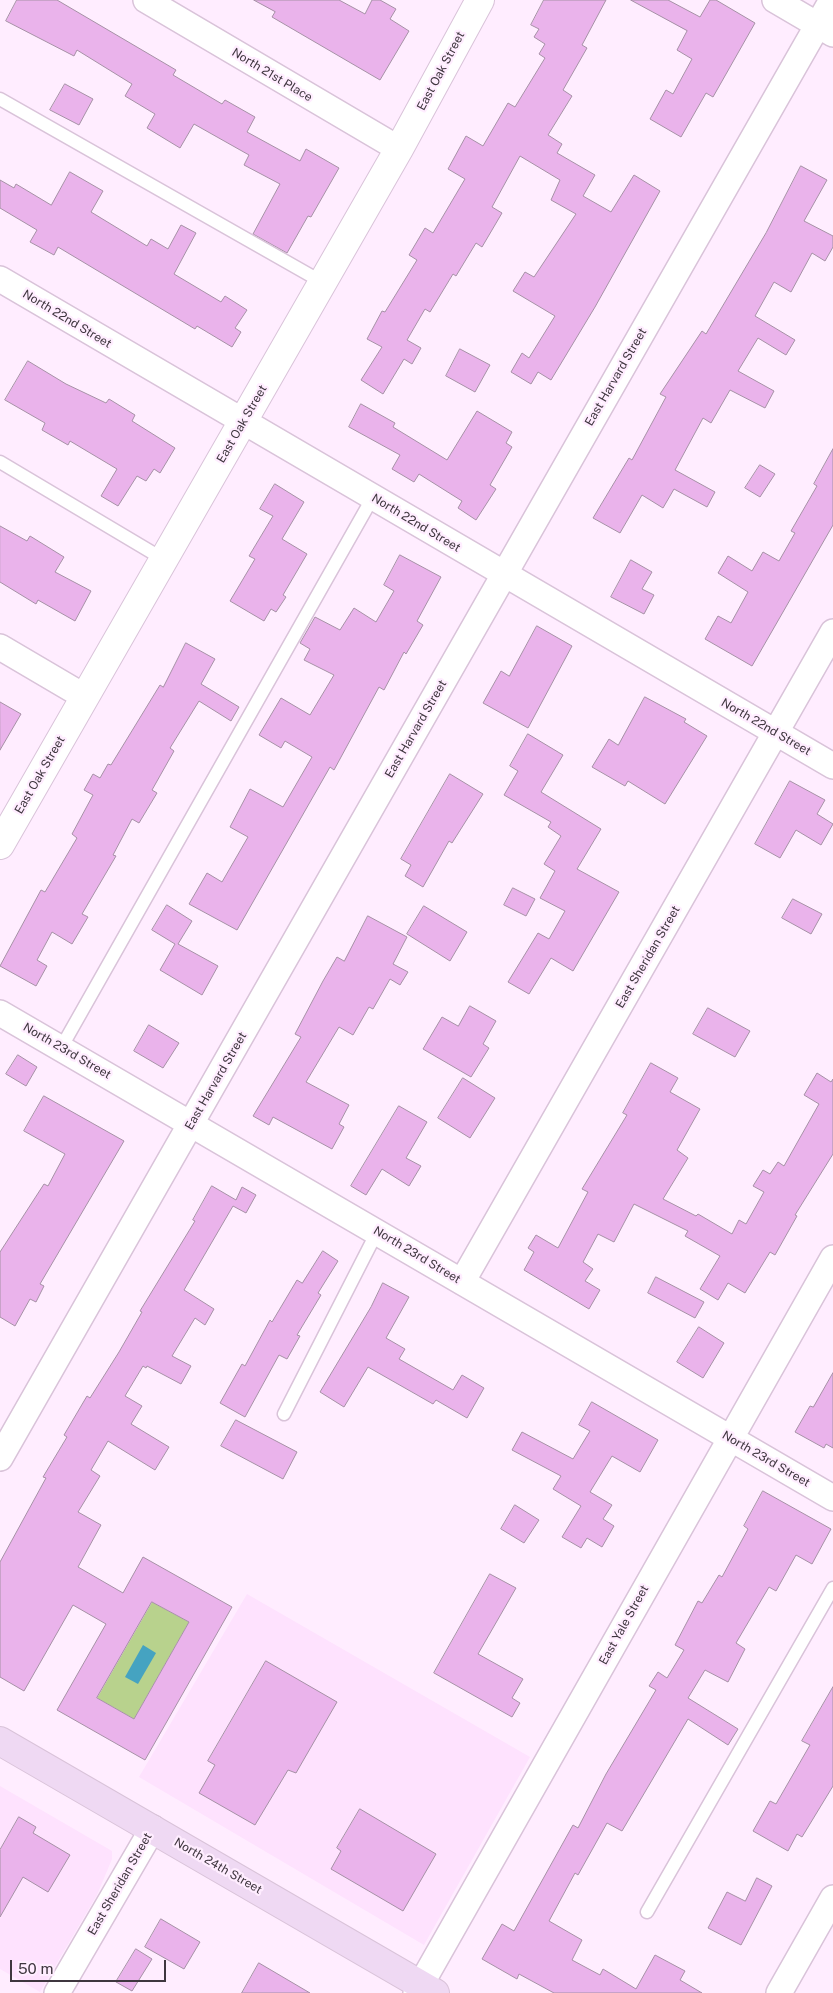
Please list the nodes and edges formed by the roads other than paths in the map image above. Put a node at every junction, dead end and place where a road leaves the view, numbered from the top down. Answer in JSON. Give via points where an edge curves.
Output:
{"nodes":[{"id":1,"x":146,"y":0,"type":"edge"},
{"id":2,"x":775,"y":0,"type":"edge"},
{"id":3,"x":832,"y":0,"type":"edge"},
{"id":4,"x":472,"y":2,"type":"edge"},
{"id":5,"x":825,"y":29,"type":"edge"},
{"id":6,"x":0,"y":99,"type":"edge"},
{"id":7,"x":399,"y":149,"type":"junction"},
{"id":8,"x":0,"y":280,"type":"edge"},
{"id":9,"x":322,"y":282,"type":"junction"},
{"id":10,"x":243,"y":423,"type":"junction"},
{"id":11,"x":0,"y":462,"type":"edge"},
{"id":12,"x":373,"y":497,"type":"junction"},
{"id":13,"x":163,"y":559,"type":"junction"},
{"id":14,"x":503,"y":574,"type":"junction"},
{"id":15,"x":833,"y":632,"type":"edge"},
{"id":16,"x":0,"y":647,"type":"edge"},
{"id":17,"x":85,"y":697,"type":"junction"},
{"id":18,"x":776,"y":732,"type":"junction"},
{"id":19,"x":833,"y":766,"type":"edge"},
{"id":20,"x":0,"y":845,"type":"edge"},
{"id":21,"x":0,"y":1013,"type":"edge"},
{"id":22,"x":61,"y":1048,"type":"junction"},
{"id":23,"x":192,"y":1123,"type":"junction"},
{"id":24,"x":378,"y":1232,"type":"junction"},
{"id":25,"x":833,"y":1258,"type":"edge"},
{"id":26,"x":462,"y":1282,"type":"junction"},
{"id":27,"x":284,"y":1414,"type":"dead end"},
{"id":28,"x":730,"y":1438,"type":"junction"},
{"id":29,"x":0,"y":1458,"type":"edge"},
{"id":30,"x":833,"y":1498,"type":"edge"},
{"id":31,"x":833,"y":1588,"type":"edge"},
{"id":32,"x":0,"y":1741,"type":"edge"},
{"id":33,"x":153,"y":1828,"type":"junction"},
{"id":34,"x":833,"y":1898,"type":"edge"},
{"id":35,"x":648,"y":1912,"type":"dead end"},
{"id":36,"x":424,"y":1990,"type":"edge"},
{"id":37,"x":57,"y":1993,"type":"edge"},
{"id":38,"x":779,"y":1993,"type":"edge"}],
"edges":[{"from":1,"to":7,"type":"street","name":"North 21st Place"},
{"from":2,"to":5,"type":"street"},
{"from":3,"to":5,"type":"street","name":"East Harvard Street"},
{"from":4,"to":7,"type":"street","name":"East Oak Street"},
{"from":5,"to":14,"type":"street","name":"East Harvard Street"},
{"from":6,"to":9,"type":"lane"},
{"from":7,"to":9,"type":"street","name":"East Oak Street"},
{"from":8,"to":10,"type":"street","name":"North 22nd Street"},
{"from":9,"to":10,"type":"street","name":"East Oak Street"},
{"from":10,"to":12,"type":"street","name":"North 22nd Street"},
{"from":10,"to":13,"type":"street","name":"East Oak Street"},
{"from":11,"to":13,"type":"lane"},
{"from":12,"to":14,"type":"street","name":"North 22nd Street"},
{"from":12,"to":22,"type":"lane"},
{"from":13,"to":17,"type":"street","name":"East Oak Street"},
{"from":14,"to":18,"type":"street","name":"North 22nd Street"},
{"from":14,"to":23,"type":"street","name":"East Harvard Street"},
{"from":15,"to":18,"type":"street","name":"East Sheridan Street"},
{"from":16,"to":17,"type":"street"},
{"from":17,"to":20,"type":"street","name":"East Oak Street"},
{"from":18,"to":19,"type":"street","name":"North 22nd Street"},
{"from":18,"to":26,"type":"street","name":"East Sheridan Street"},
{"from":21,"to":22,"type":"street","name":"North 23rd Street"},
{"from":22,"to":23,"type":"street","name":"North 23rd Street"},
{"from":23,"to":24,"type":"street","name":"North 23rd Street"},
{"from":23,"to":29,"type":"street","name":"East Harvard Street"},
{"from":24,"to":26,"type":"street","name":"North 23rd Street"},
{"from":24,"to":27,"type":"lane"},
{"from":25,"to":28,"type":"street","name":"East Yale Street"},
{"from":26,"to":28,"type":"street","name":"North 23rd Street"},
{"from":28,"to":30,"type":"street","name":"North 23rd Street"},
{"from":28,"to":36,"type":"street","name":"East Yale Street"},
{"from":31,"to":35,"type":"lane"},
{"from":32,"to":33,"type":"main road","name":"North 24th Street"},
{"from":33,"to":36,"type":"main road","name":"North 24th Street"},
{"from":33,"to":37,"type":"street","name":"East Sheridan Street"},
{"from":34,"to":38,"type":"street"}]}
